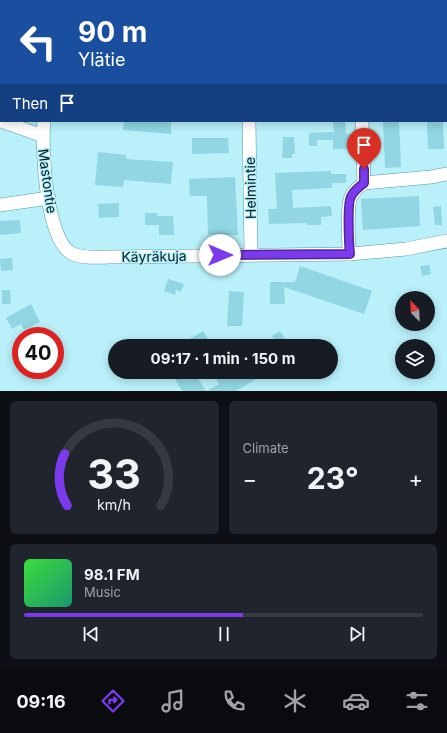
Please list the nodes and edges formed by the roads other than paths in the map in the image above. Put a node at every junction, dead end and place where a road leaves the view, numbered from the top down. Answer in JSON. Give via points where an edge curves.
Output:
{"nodes":[{"id":1,"x":4,"y":122,"type":"edge"},
{"id":2,"x":44,"y":122,"type":"edge"},
{"id":3,"x":249,"y":122,"type":"edge"},
{"id":4,"x":362,"y":122,"type":"edge"},
{"id":5,"x":43,"y":136,"type":"junction"},
{"id":6,"x":447,"y":174,"type":"edge"},
{"id":7,"x":364,"y":183,"type":"junction"},
{"id":8,"x":49,"y":198,"type":"junction"},
{"id":9,"x":0,"y":204,"type":"edge"},
{"id":10,"x":60,"y":240,"type":"joint"},
{"id":11,"x":447,"y":241,"type":"edge"},
{"id":12,"x":350,"y":254,"type":"junction"},
{"id":13,"x":251,"y":255,"type":"junction"}],
"edges":[{"from":1,"to":5,"type":"street"},
{"from":2,"to":5,"type":"street","name":"Mastontie"},
{"from":3,"to":13,"type":"street","name":"Helmintie"},
{"from":4,"to":7,"type":"street"},
{"from":5,"to":8,"type":"street","name":"Mastontie"},
{"from":6,"to":7,"type":"street"},
{"from":7,"to":12,"type":"street","via":[[350,200]]},
{"from":8,"to":9,"type":"street"},
{"from":8,"to":10,"type":"street","name":"Mastontie"},
{"from":10,"to":13,"type":"street","name":"Käyräkuja","via":[[67,250],[81,256]]},
{"from":11,"to":12,"type":"street","name":"Käyräkuja","via":[[388,252]]},
{"from":12,"to":13,"type":"street","name":"Käyräkuja"}]}
